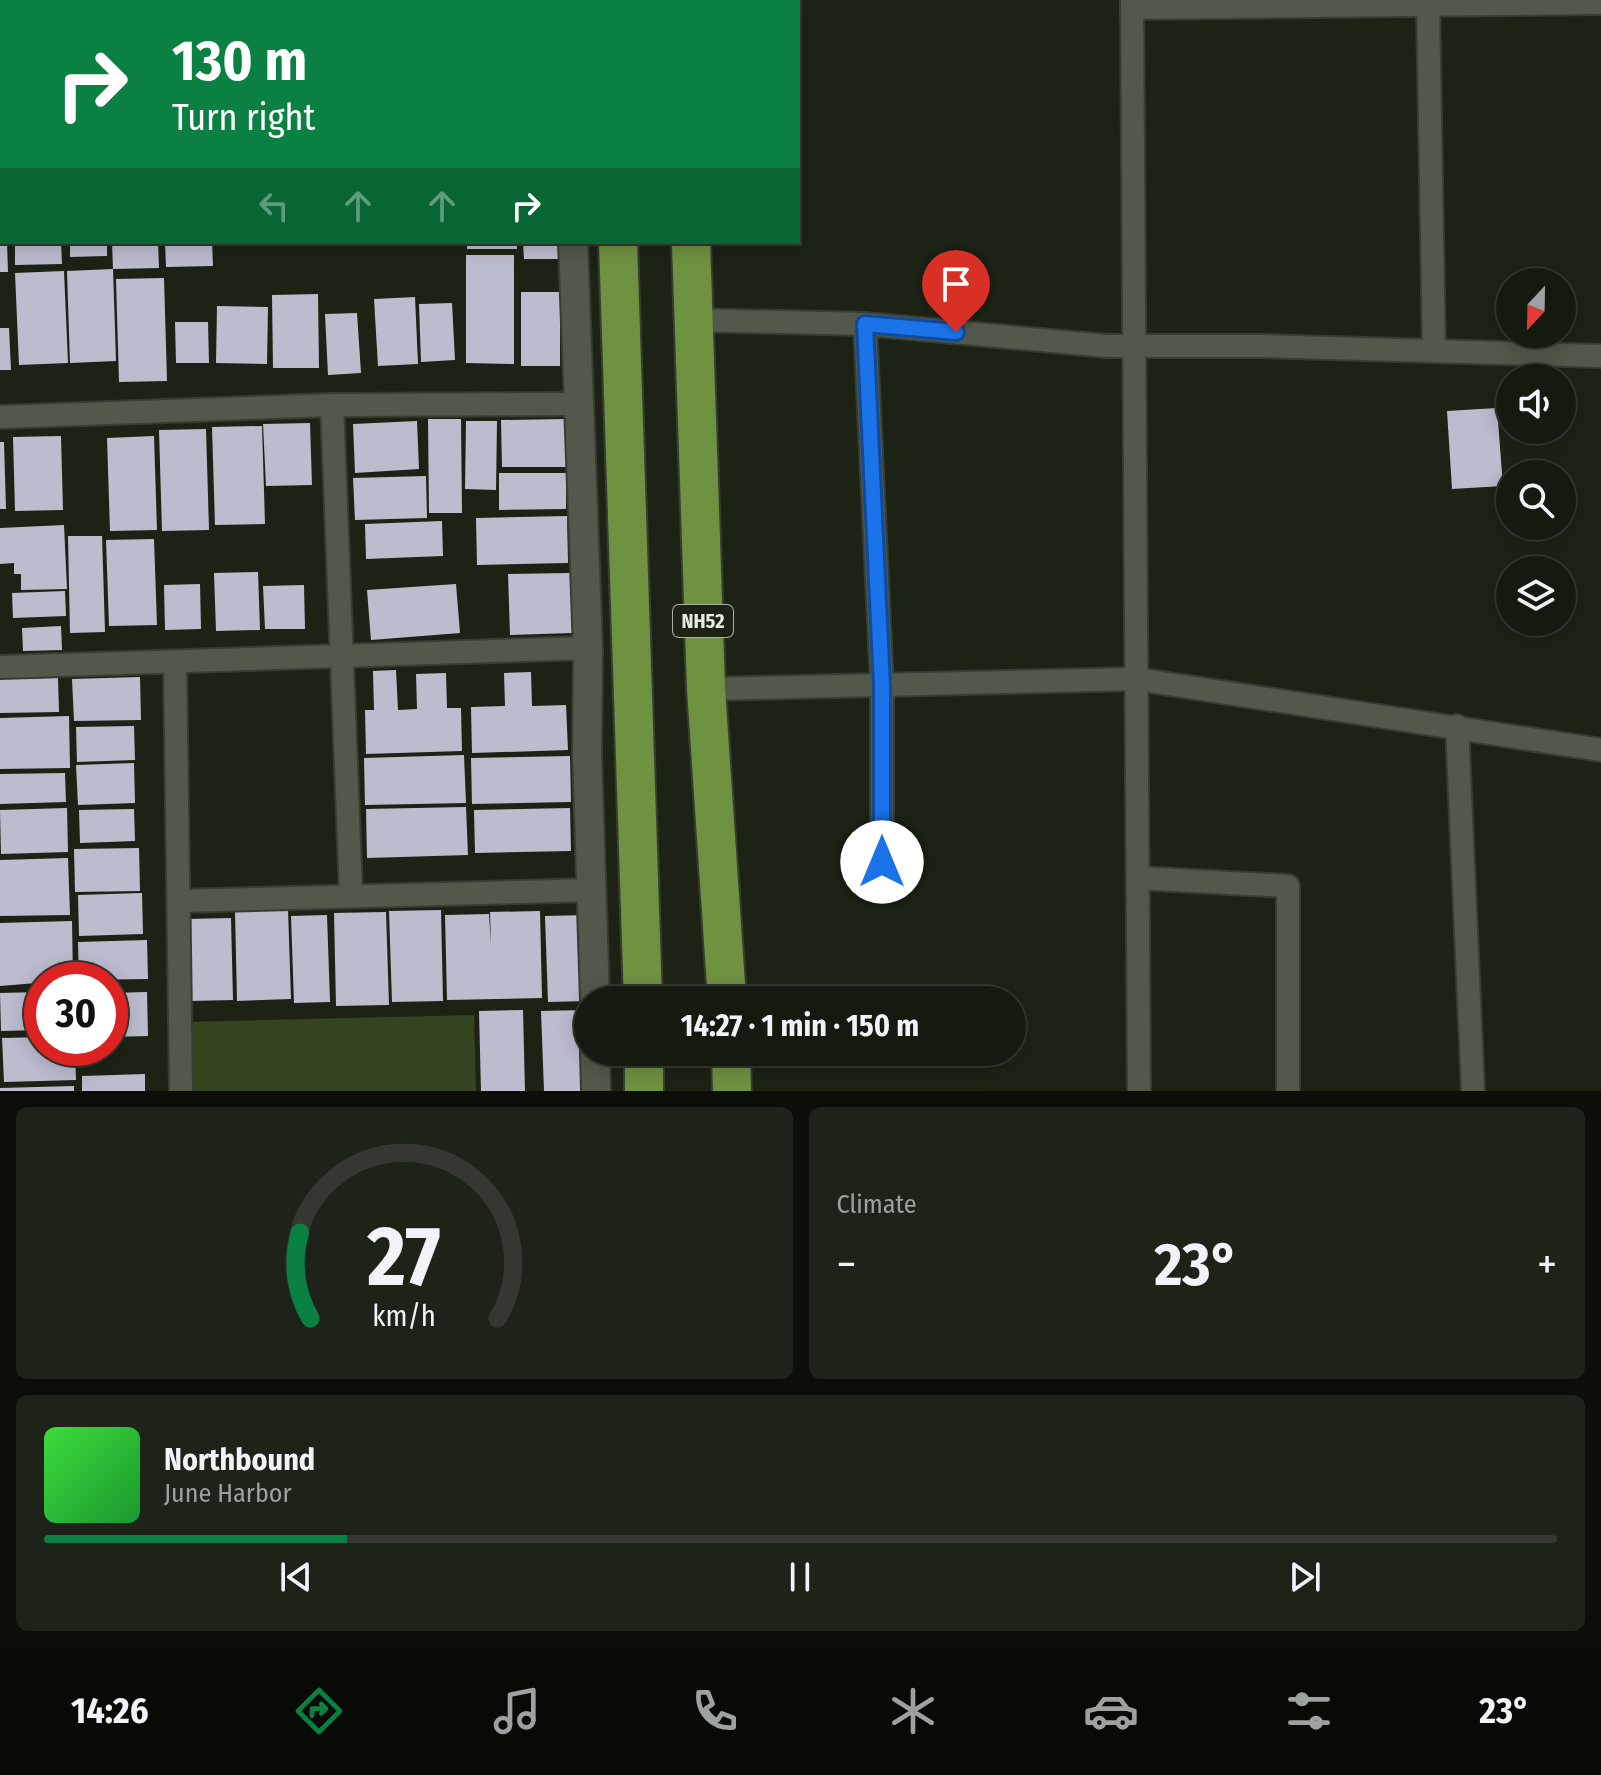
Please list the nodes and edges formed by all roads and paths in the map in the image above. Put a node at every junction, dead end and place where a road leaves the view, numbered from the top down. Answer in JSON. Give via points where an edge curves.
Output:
{"nodes":[{"id":1,"x":1588,"y":2,"type":"edge"},
{"id":2,"x":1375,"y":3,"type":"edge"},
{"id":3,"x":1132,"y":4,"type":"edge"},
{"id":4,"x":1428,"y":5,"type":"junction"},
{"id":5,"x":573,"y":244,"type":"edge"},
{"id":6,"x":618,"y":244,"type":"edge"},
{"id":7,"x":691,"y":244,"type":"edge"},
{"id":8,"x":693,"y":320,"type":"junction"},
{"id":9,"x":865,"y":324,"type":"junction"},
{"id":10,"x":1133,"y":346,"type":"junction"},
{"id":11,"x":1434,"y":351,"type":"junction"},
{"id":12,"x":1601,"y":356,"type":"edge"},
{"id":13,"x":579,"y":404,"type":"junction"},
{"id":14,"x":332,"y":405,"type":"junction"},
{"id":15,"x":0,"y":417,"type":"edge"},
{"id":16,"x":588,"y":648,"type":"junction"},
{"id":17,"x":344,"y":659,"type":"junction"},
{"id":18,"x":175,"y":663,"type":"junction"},
{"id":19,"x":0,"y":667,"type":"edge"},
{"id":20,"x":1136,"y":679,"type":"junction"},
{"id":21,"x":882,"y":686,"type":"junction"},
{"id":22,"x":706,"y":689,"type":"junction"},
{"id":23,"x":1457,"y":726,"type":"junction"},
{"id":24,"x":1601,"y":750,"type":"edge"},
{"id":25,"x":882,"y":862,"type":"dead end"},
{"id":26,"x":1138,"y":878,"type":"junction"},
{"id":27,"x":593,"y":890,"type":"junction"},
{"id":28,"x":351,"y":894,"type":"junction"},
{"id":29,"x":179,"y":901,"type":"junction"},
{"id":30,"x":595,"y":986,"type":"edge"},
{"id":31,"x":643,"y":986,"type":"edge"},
{"id":32,"x":726,"y":986,"type":"edge"},
{"id":33,"x":595,"y":1066,"type":"edge"},
{"id":34,"x":644,"y":1066,"type":"edge"},
{"id":35,"x":731,"y":1066,"type":"edge"},
{"id":36,"x":181,"y":1091,"type":"edge"},
{"id":37,"x":596,"y":1091,"type":"edge"},
{"id":38,"x":644,"y":1091,"type":"edge"},
{"id":39,"x":732,"y":1091,"type":"edge"},
{"id":40,"x":1139,"y":1091,"type":"edge"},
{"id":41,"x":1288,"y":1091,"type":"edge"},
{"id":42,"x":1473,"y":1091,"type":"edge"}],
"edges":[{"from":1,"to":4,"type":"street"},
{"from":2,"to":3,"type":"street"},
{"from":2,"to":4,"type":"street"},
{"from":3,"to":10,"type":"street"},
{"from":4,"to":11,"type":"street"},
{"from":5,"to":13,"type":"street"},
{"from":6,"to":31,"type":"highway"},
{"from":7,"to":8,"type":"highway","number":"NH52"},
{"from":8,"to":9,"type":"street"},
{"from":8,"to":22,"type":"highway","number":"NH52"},
{"from":9,"to":10,"type":"street"},
{"from":9,"to":21,"type":"street"},
{"from":10,"to":11,"type":"street"},
{"from":10,"to":20,"type":"street"},
{"from":11,"to":12,"type":"street"},
{"from":13,"to":14,"type":"street"},
{"from":13,"to":16,"type":"street"},
{"from":14,"to":15,"type":"street"},
{"from":14,"to":17,"type":"street"},
{"from":16,"to":17,"type":"street"},
{"from":16,"to":27,"type":"street"},
{"from":17,"to":18,"type":"street"},
{"from":17,"to":28,"type":"street"},
{"from":18,"to":19,"type":"street"},
{"from":18,"to":29,"type":"street"},
{"from":20,"to":21,"type":"street"},
{"from":20,"to":23,"type":"street"},
{"from":20,"to":26,"type":"street"},
{"from":21,"to":22,"type":"street"},
{"from":21,"to":25,"type":"street"},
{"from":22,"to":32,"type":"highway","number":"NH52"},
{"from":23,"to":24,"type":"street"},
{"from":23,"to":42,"type":"street"},
{"from":26,"to":40,"type":"street"},
{"from":26,"to":41,"type":"street","via":[[1288,886]]},
{"from":27,"to":28,"type":"street"},
{"from":27,"to":30,"type":"street"},
{"from":28,"to":29,"type":"street"},
{"from":29,"to":36,"type":"street"},
{"from":33,"to":37,"type":"street"},
{"from":34,"to":38,"type":"highway"},
{"from":35,"to":39,"type":"highway"}]}
